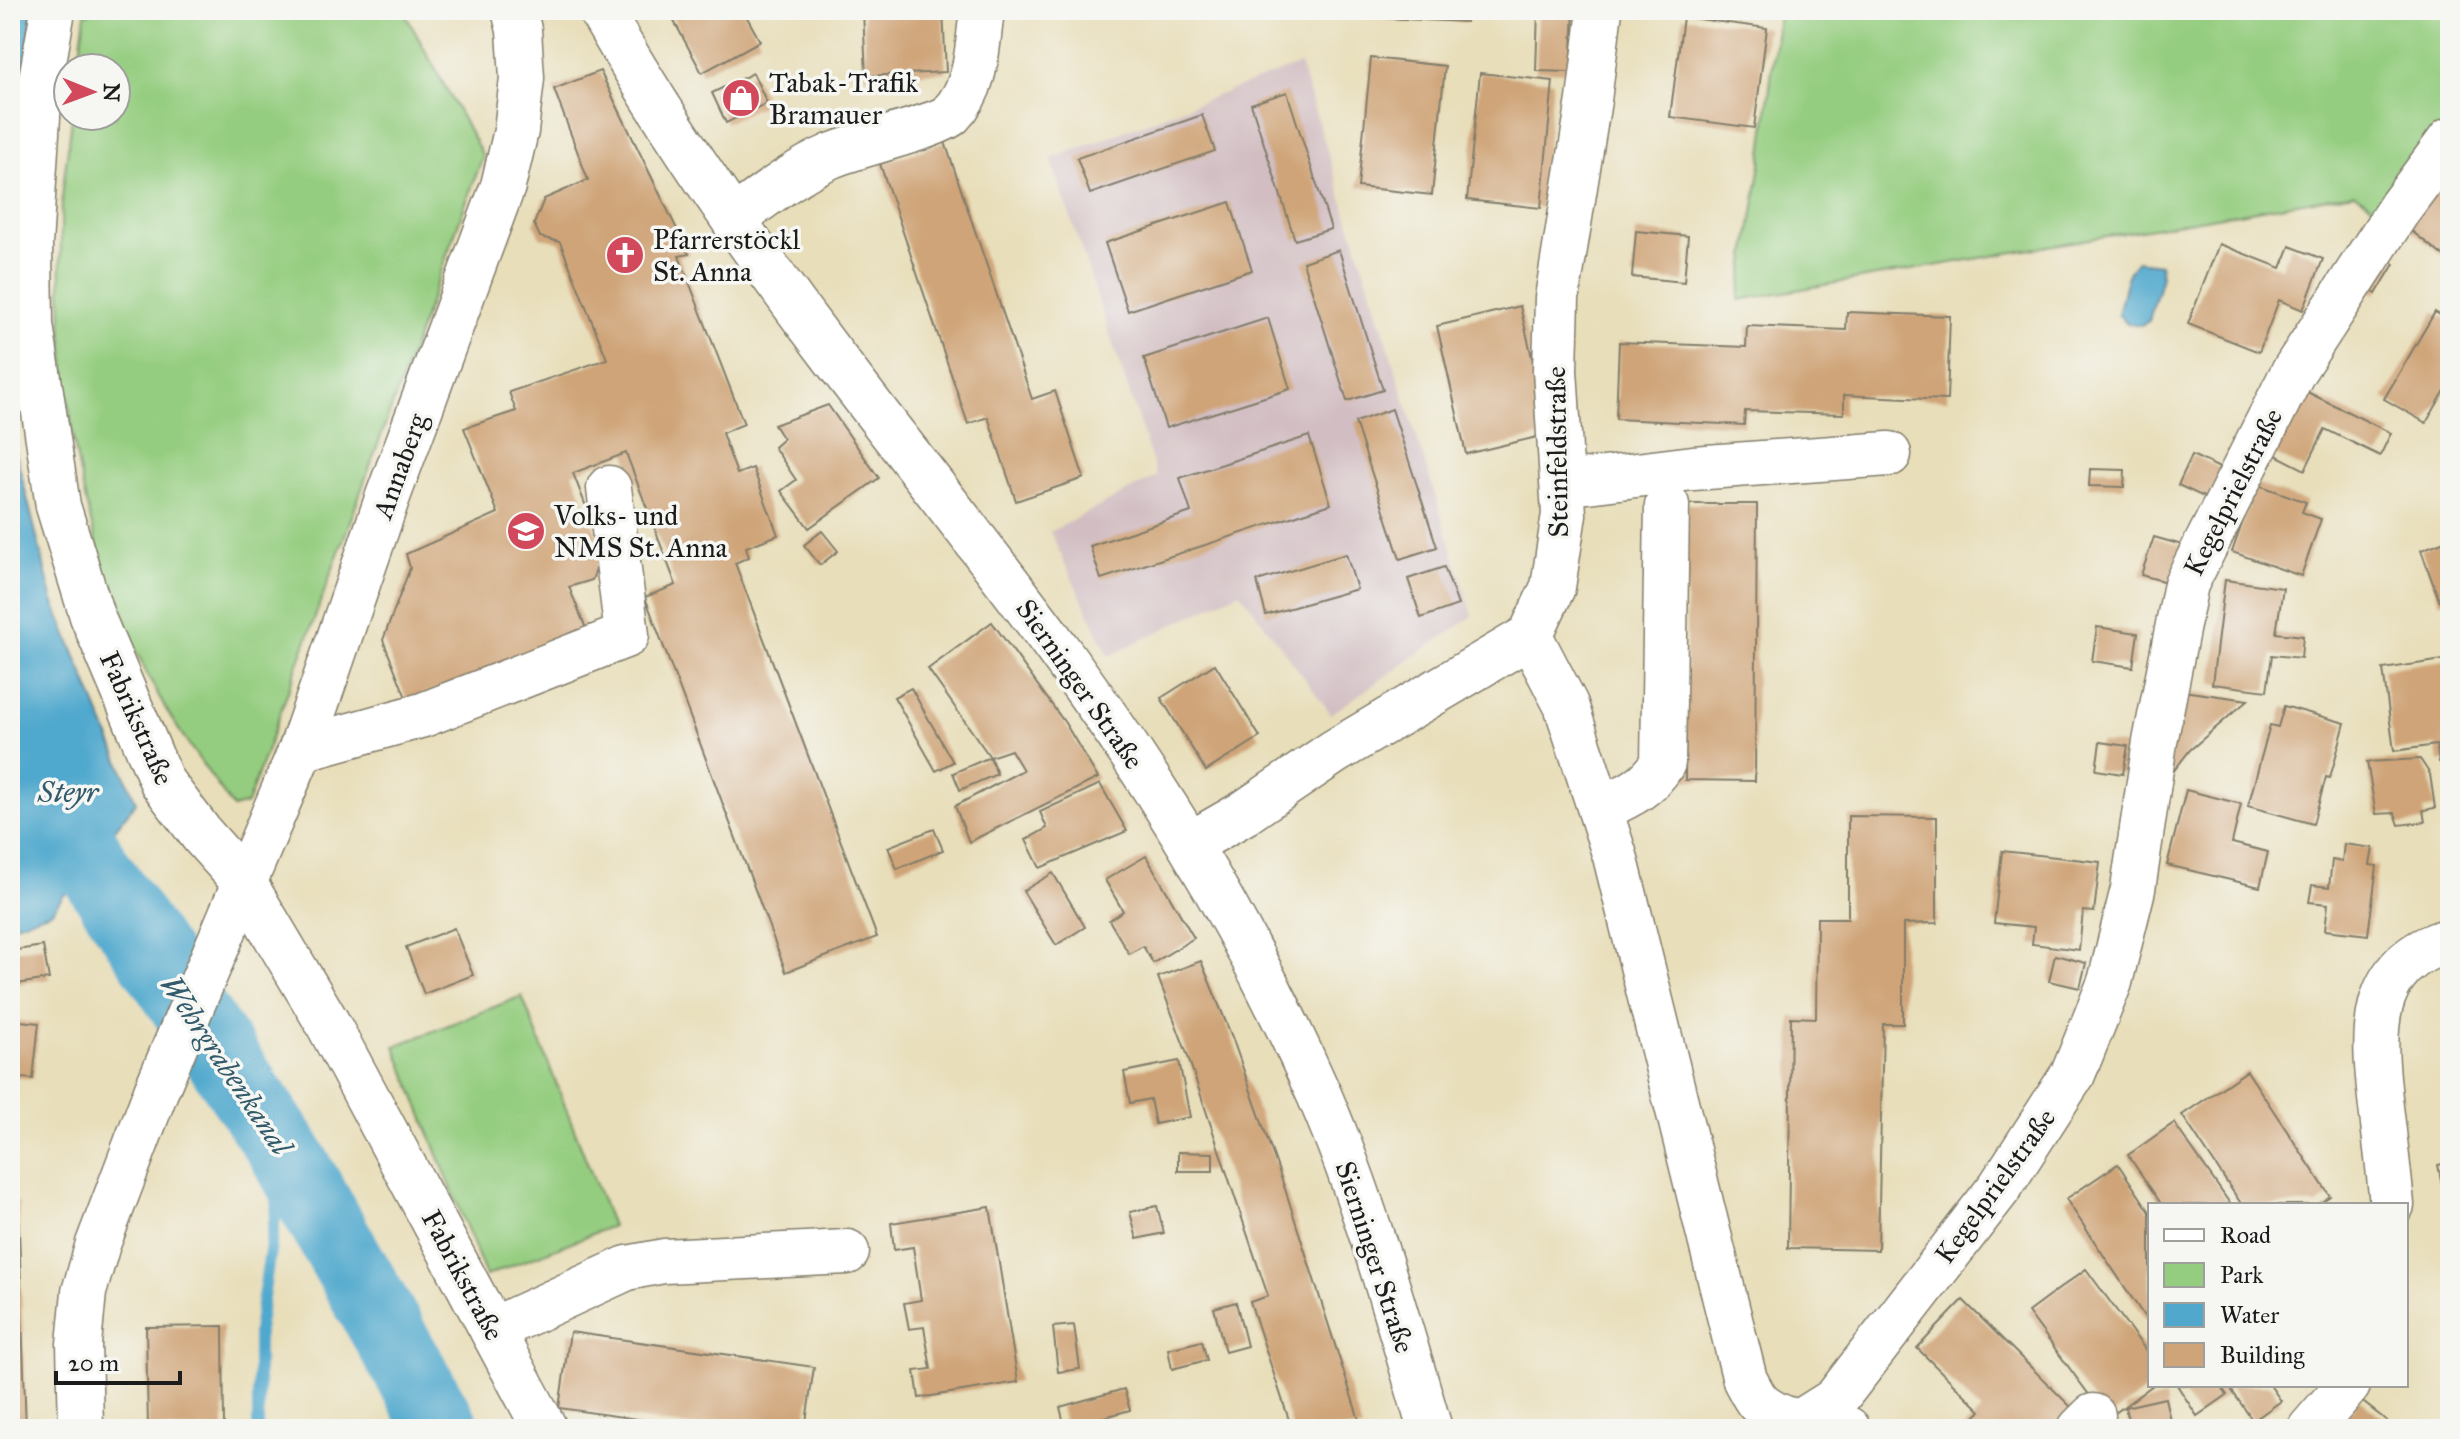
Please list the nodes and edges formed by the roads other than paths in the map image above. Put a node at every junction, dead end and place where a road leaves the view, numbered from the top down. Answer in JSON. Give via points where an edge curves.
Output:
{"nodes":[{"id":1,"x":53,"y":10,"type":"edge"},
{"id":2,"x":514,"y":10,"type":"edge"},
{"id":3,"x":600,"y":10,"type":"edge"},
{"id":4,"x":982,"y":10,"type":"edge"},
{"id":5,"x":1600,"y":10,"type":"edge"},
{"id":6,"x":2450,"y":140,"type":"edge"},
{"id":7,"x":733,"y":219,"type":"junction"},
{"id":8,"x":1889,"y":454,"type":"dead end"},
{"id":9,"x":1563,"y":484,"type":"junction"},
{"id":10,"x":609,"y":488,"type":"dead end"},
{"id":11,"x":1667,"y":505,"type":"dead end"},
{"id":12,"x":1530,"y":636,"type":"junction"},
{"id":13,"x":301,"y":749,"type":"junction"},
{"id":14,"x":1600,"y":809,"type":"junction"},
{"id":15,"x":1190,"y":844,"type":"junction"},
{"id":16,"x":237,"y":897,"type":"junction"},
{"id":17,"x":2450,"y":940,"type":"edge"},
{"id":18,"x":2392,"y":1203,"type":"edge"},
{"id":19,"x":847,"y":1252,"type":"dead end"},
{"id":20,"x":492,"y":1330,"type":"junction"},
{"id":21,"x":2346,"y":1387,"type":"edge"},
{"id":22,"x":1789,"y":1424,"type":"edge"},
{"id":23,"x":81,"y":1429,"type":"edge"},
{"id":24,"x":545,"y":1429,"type":"edge"},
{"id":25,"x":1430,"y":1429,"type":"edge"},
{"id":26,"x":1848,"y":1429,"type":"edge"},
{"id":27,"x":2310,"y":1429,"type":"edge"}],
"edges":[{"from":1,"to":16,"type":"street","name":"Fabrikstraße","via":[[40,85],[30,312],[58,506],[92,616],[162,782],[202,835]]},
{"from":2,"to":13,"type":"street","name":"Annaberg","via":[[522,78],[503,186]]},
{"from":3,"to":7,"type":"street","name":"Sierninger Straße"},
{"from":4,"to":7,"type":"street","via":[[973,77],[950,116],[830,156]]},
{"from":5,"to":9,"type":"street","name":"Steinfeldstraße","via":[[1557,298],[1555,370]]},
{"from":6,"to":22,"type":"street","name":"Kegelprielstraße","via":[[2293,372],[2186,584],[2133,889],[2110,982],[2073,1074],[2000,1187],[1835,1400]]},
{"from":7,"to":15,"type":"street","name":"Sierninger Straße","via":[[1100,707]]},
{"from":8,"to":9,"type":"street","via":[[1665,470]]},
{"from":9,"to":12,"type":"street","name":"Steinfeldstraße","via":[[1553,587]]},
{"from":10,"to":13,"type":"street","via":[[627,635],[423,715]]},
{"from":11,"to":14,"type":"street","via":[[1663,763],[1640,790]]},
{"from":12,"to":14,"type":"street","via":[[1566,705]]},
{"from":12,"to":15,"type":"street"},
{"from":13,"to":16,"type":"street","name":"Annaberg"},
{"from":14,"to":22,"type":"street","via":[[1745,1380],[1759,1402]]},
{"from":15,"to":25,"type":"street","name":"Sierninger Straße","via":[[1258,966],[1321,1100],[1380,1258]]},
{"from":16,"to":20,"type":"street","name":"Fabrikstraße","via":[[328,1024]]},
{"from":16,"to":23,"type":"street","name":"Annaberg","via":[[98,1244],[84,1292],[79,1344]]},
{"from":17,"to":18,"type":"street","via":[[2402,966],[2381,1000],[2377,1065]]},
{"from":19,"to":20,"type":"street","via":[[664,1261],[627,1268]]},
{"from":20,"to":24,"type":"street","name":"Fabrikstraße"},
{"from":21,"to":27,"type":"street"},
{"from":22,"to":26,"type":"street"}]}
